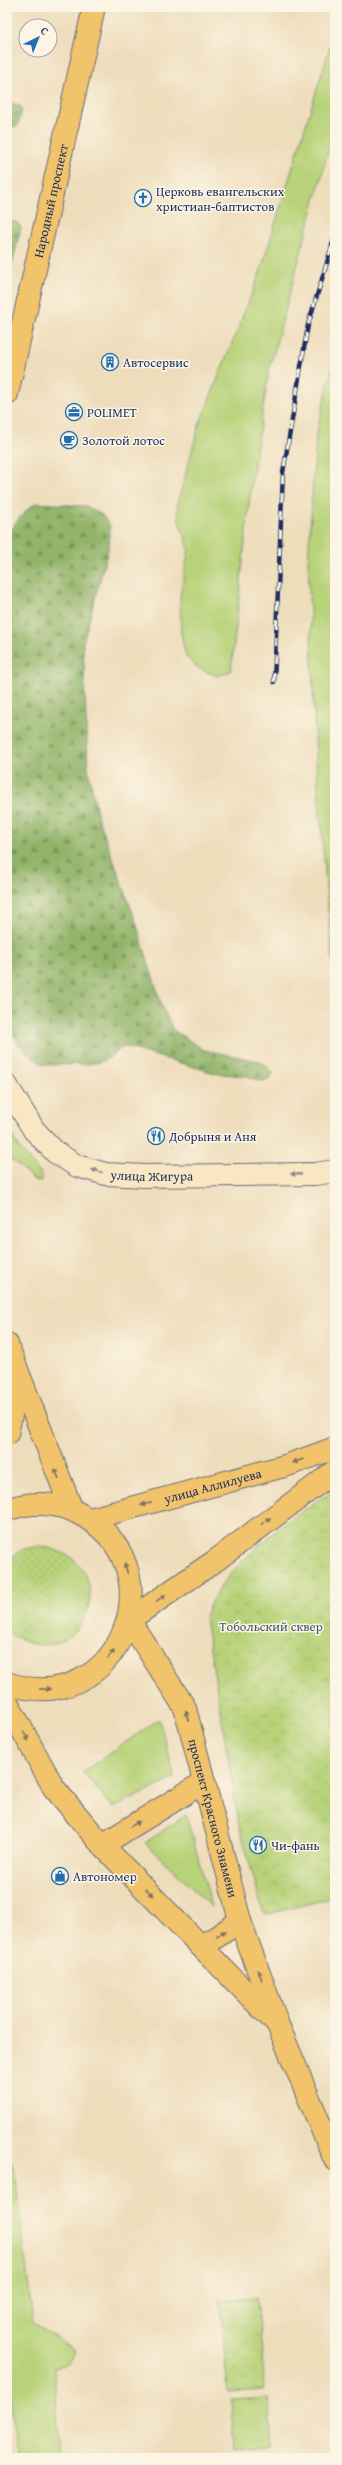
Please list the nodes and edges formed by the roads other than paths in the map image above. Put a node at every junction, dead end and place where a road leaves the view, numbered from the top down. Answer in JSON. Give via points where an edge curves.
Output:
{"nodes":[{"id":1,"x":94,"y":7,"type":"edge"},
{"id":2,"x":7,"y":394,"type":"edge"},
{"id":3,"x":7,"y":1086,"type":"edge"},
{"id":4,"x":335,"y":1171,"type":"edge"},
{"id":5,"x":7,"y":1344,"type":"edge"},
{"id":6,"x":19,"y":1378,"type":"junction"},
{"id":7,"x":7,"y":1434,"type":"edge"},
{"id":8,"x":335,"y":1448,"type":"edge"},
{"id":9,"x":335,"y":1471,"type":"edge"},
{"id":10,"x":7,"y":1510,"type":"edge"},
{"id":11,"x":81,"y":1514,"type":"junction"},
{"id":12,"x":129,"y":1620,"type":"junction"},
{"id":13,"x":7,"y":1683,"type":"edge"},
{"id":14,"x":7,"y":1702,"type":"edge"},
{"id":15,"x":204,"y":1782,"type":"junction"},
{"id":16,"x":102,"y":1845,"type":"junction"},
{"id":17,"x":240,"y":1921,"type":"junction"},
{"id":18,"x":200,"y":1945,"type":"junction"},
{"id":19,"x":278,"y":2025,"type":"junction"},
{"id":20,"x":335,"y":2160,"type":"edge"}],
"edges":[{"from":1,"to":2,"type":"main road","name":"Народный проспект"},
{"from":4,"to":3,"type":"main road","name":"улица Жигура","one_way":true,"via":[[315,1174],[106,1174],[77,1166],[55,1152],[34,1130]]},
{"from":5,"to":6,"type":"main road"},
{"from":6,"to":7,"type":"main road"},
{"from":11,"to":6,"type":"main road","one_way":true},
{"from":8,"to":11,"type":"main road","name":"улица Аллилуева","one_way":true,"via":[[288,1465]]},
{"from":12,"to":9,"type":"main road","one_way":true,"via":[[215,1561]]},
{"from":10,"to":11,"type":"main road","via":[[30,1504],[51,1505]]},
{"from":12,"to":11,"type":"main road","one_way":true,"via":[[132,1592],[126,1563],[111,1538]]},
{"from":13,"to":12,"type":"main road","one_way":true,"via":[[23,1689],[53,1689],[82,1680],[103,1664],[120,1644]]},
{"from":15,"to":12,"type":"main road","name":"проспект Красного Знамени","one_way":true,"via":[[185,1708]]},
{"from":14,"to":16,"type":"main road","name":"проспект Красного Знамени","one_way":true,"via":[[54,1788]]},
{"from":16,"to":15,"type":"main road","one_way":true},
{"from":15,"to":17,"type":"main road","name":"проспект Красного Знамени"},
{"from":16,"to":18,"type":"main road","name":"проспект Красного Знамени","one_way":true},
{"from":18,"to":17,"type":"main road","one_way":true},
{"from":19,"to":17,"type":"main road","name":"проспект Красного Знамени","one_way":true},
{"from":18,"to":19,"type":"main road","name":"проспект Красного Знамени"},
{"from":19,"to":20,"type":"main road","name":"проспект Красного Знамени"}]}
